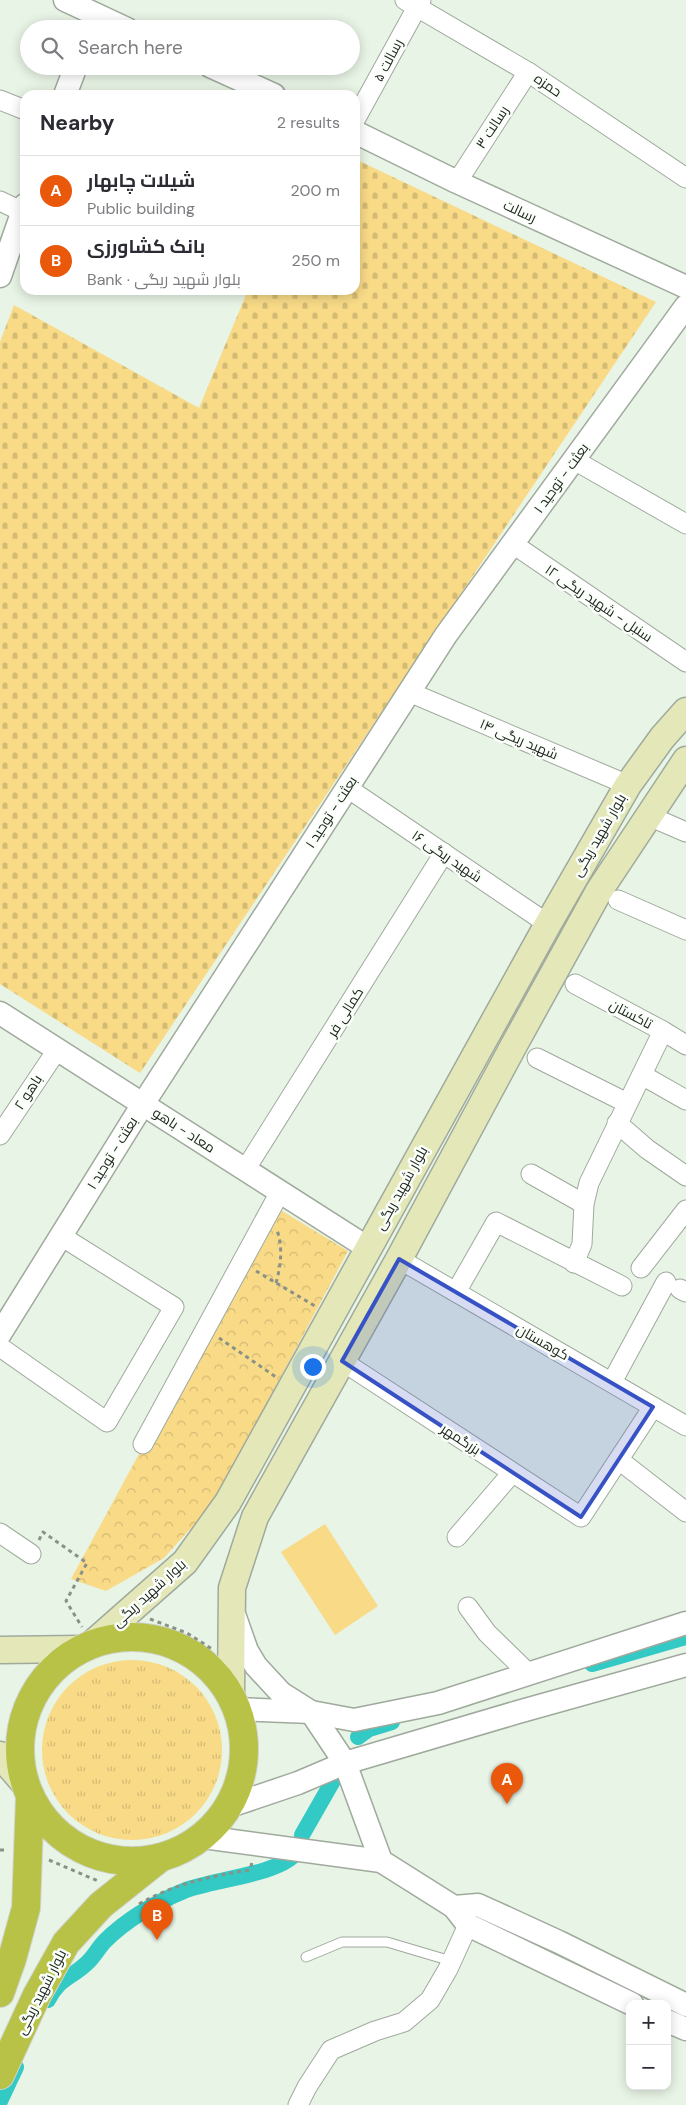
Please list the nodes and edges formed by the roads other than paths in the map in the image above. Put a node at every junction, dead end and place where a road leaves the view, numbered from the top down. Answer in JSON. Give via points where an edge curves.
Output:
{"nodes":[{"id":1,"x":65,"y":0,"type":"edge"},
{"id":2,"x":414,"y":2,"type":"edge"},
{"id":3,"x":95,"y":14,"type":"edge"},
{"id":4,"x":108,"y":20,"type":"edge"},
{"id":5,"x":528,"y":72,"type":"junction"},
{"id":6,"x":73,"y":75,"type":"edge"},
{"id":7,"x":230,"y":75,"type":"edge"},
{"id":8,"x":67,"y":90,"type":"edge"},
{"id":9,"x":263,"y":90,"type":"edge"},
{"id":10,"x":0,"y":100,"type":"edge"},
{"id":11,"x":20,"y":108,"type":"edge"},
{"id":12,"x":360,"y":110,"type":"edge"},
{"id":13,"x":360,"y":134,"type":"edge"},
{"id":14,"x":686,"y":178,"type":"edge"},
{"id":15,"x":457,"y":182,"type":"junction"},
{"id":16,"x":0,"y":201,"type":"edge"},
{"id":17,"x":20,"y":207,"type":"edge"},
{"id":18,"x":20,"y":219,"type":"edge"},
{"id":19,"x":0,"y":276,"type":"edge"},
{"id":20,"x":686,"y":287,"type":"edge"},
{"id":21,"x":686,"y":306,"type":"edge"},
{"id":22,"x":574,"y":460,"type":"junction"},
{"id":23,"x":686,"y":524,"type":"edge"},
{"id":24,"x":513,"y":544,"type":"junction"},
{"id":25,"x":686,"y":662,"type":"edge"},
{"id":26,"x":410,"y":692,"type":"junction"},
{"id":27,"x":686,"y":711,"type":"edge"},
{"id":28,"x":686,"y":760,"type":"edge"},
{"id":29,"x":628,"y":785,"type":"junction"},
{"id":30,"x":686,"y":785,"type":"edge"},
{"id":31,"x":346,"y":787,"type":"junction"},
{"id":32,"x":653,"y":809,"type":"junction"},
{"id":33,"x":686,"y":832,"type":"edge"},
{"id":34,"x":444,"y":854,"type":"junction"},
{"id":35,"x":618,"y":900,"type":"dead end"},
{"id":36,"x":548,"y":924,"type":"junction"},
{"id":37,"x":686,"y":930,"type":"edge"},
{"id":38,"x":574,"y":984,"type":"dead end"},
{"id":39,"x":0,"y":1013,"type":"edge"},
{"id":40,"x":662,"y":1031,"type":"junction"},
{"id":41,"x":686,"y":1046,"type":"edge"},
{"id":42,"x":56,"y":1050,"type":"junction"},
{"id":43,"x":537,"y":1058,"type":"dead end"},
{"id":44,"x":642,"y":1075,"type":"junction"},
{"id":45,"x":686,"y":1100,"type":"edge"},
{"id":46,"x":627,"y":1103,"type":"junction"},
{"id":47,"x":142,"y":1104,"type":"junction"},
{"id":48,"x":617,"y":1123,"type":"junction"},
{"id":49,"x":0,"y":1135,"type":"edge"},
{"id":50,"x":245,"y":1170,"type":"junction"},
{"id":51,"x":531,"y":1174,"type":"dead end"},
{"id":52,"x":686,"y":1176,"type":"edge"},
{"id":53,"x":280,"y":1192,"type":"junction"},
{"id":54,"x":584,"y":1204,"type":"junction"},
{"id":55,"x":686,"y":1210,"type":"edge"},
{"id":56,"x":61,"y":1236,"type":"junction"},
{"id":57,"x":368,"y":1248,"type":"junction"},
{"id":58,"x":400,"y":1258,"type":"junction"},
{"id":59,"x":574,"y":1263,"type":"junction"},
{"id":60,"x":641,"y":1268,"type":"dead end"},
{"id":61,"x":622,"y":1286,"type":"dead end"},
{"id":62,"x":677,"y":1288,"type":"edge"},
{"id":63,"x":456,"y":1292,"type":"junction"},
{"id":64,"x":0,"y":1334,"type":"edge"},
{"id":65,"x":0,"y":1347,"type":"edge"},
{"id":66,"x":342,"y":1361,"type":"junction"},
{"id":67,"x":612,"y":1382,"type":"junction"},
{"id":68,"x":653,"y":1407,"type":"junction"},
{"id":69,"x":686,"y":1426,"type":"edge"},
{"id":70,"x":143,"y":1444,"type":"dead end"},
{"id":71,"x":619,"y":1460,"type":"junction"},
{"id":72,"x":512,"y":1473,"type":"junction"},
{"id":73,"x":686,"y":1512,"type":"edge"},
{"id":74,"x":0,"y":1533,"type":"edge"},
{"id":75,"x":457,"y":1537,"type":"dead end"},
{"id":76,"x":32,"y":1554,"type":"road end"},
{"id":77,"x":232,"y":1604,"type":"junction"},
{"id":78,"x":468,"y":1607,"type":"dead end"},
{"id":79,"x":686,"y":1623,"type":"edge"},
{"id":80,"x":86,"y":1646,"type":"junction"},
{"id":81,"x":0,"y":1650,"type":"edge"},
{"id":82,"x":686,"y":1666,"type":"edge"},
{"id":83,"x":528,"y":1673,"type":"junction"},
{"id":84,"x":234,"y":1702,"type":"junction"},
{"id":85,"x":311,"y":1712,"type":"junction"},
{"id":86,"x":518,"y":1712,"type":"junction"},
{"id":87,"x":0,"y":1755,"type":"edge"},
{"id":88,"x":345,"y":1763,"type":"junction"},
{"id":89,"x":27,"y":1790,"type":"junction"},
{"id":90,"x":230,"y":1806,"type":"junction"},
{"id":91,"x":203,"y":1837,"type":"junction"},
{"id":92,"x":160,"y":1858,"type":"junction"},
{"id":93,"x":381,"y":1861,"type":"junction"},
{"id":94,"x":454,"y":1907,"type":"junction"},
{"id":95,"x":468,"y":1925,"type":"junction"},
{"id":96,"x":559,"y":1942,"type":"junction"},
{"id":97,"x":306,"y":1957,"type":"dead end"},
{"id":98,"x":452,"y":1962,"type":"junction"},
{"id":99,"x":549,"y":1964,"type":"junction"},
{"id":100,"x":0,"y":1993,"type":"edge"},
{"id":101,"x":626,"y":2001,"type":"edge"},
{"id":102,"x":686,"y":2005,"type":"edge"},
{"id":103,"x":671,"y":2023,"type":"edge"},
{"id":104,"x":686,"y":2030,"type":"edge"},
{"id":105,"x":0,"y":2075,"type":"edge"},
{"id":106,"x":298,"y":2105,"type":"edge"}],
"edges":[{"from":1,"to":3,"type":"street"},
{"from":2,"to":5,"type":"street","name":"حمزه"},
{"from":2,"to":12,"type":"street","name":"رسالت ۵"},
{"from":3,"to":4,"type":"street"},
{"from":5,"to":14,"type":"street","name":"حمزه"},
{"from":5,"to":15,"type":"street","name":"رسالت ۳"},
{"from":6,"to":8,"type":"street"},
{"from":7,"to":9,"type":"street"},
{"from":10,"to":11,"type":"street"},
{"from":13,"to":15,"type":"street","name":"رسالت"},
{"from":15,"to":20,"type":"street","name":"رسالت"},
{"from":16,"to":17,"type":"street"},
{"from":18,"to":19,"type":"street"},
{"from":21,"to":22,"type":"street","name":"بعثت - توحید ۱"},
{"from":22,"to":23,"type":"street"},
{"from":22,"to":24,"type":"street","name":"بعثت - توحید ۱"},
{"from":24,"to":25,"type":"street","name":"سنبل - شهید ریگی ۱۲"},
{"from":24,"to":26,"type":"street","name":"بعثت - توحید ۱","via":[[446,635]]},
{"from":26,"to":29,"type":"street","name":"شهید ریگی ۱۴"},
{"from":26,"to":31,"type":"street","name":"بعثت - توحید ۱"},
{"from":27,"to":29,"type":"main road","name":"بلوار شهید ریگی"},
{"from":28,"to":32,"type":"main road","name":"بلوار شهید ریگی"},
{"from":29,"to":36,"type":"main road","name":"بلوار شهید ریگی"},
{"from":30,"to":32,"type":"street"},
{"from":31,"to":34,"type":"street","name":"شهید ریگی ۱۶"},
{"from":31,"to":47,"type":"street","name":"بعثت - توحید ۱"},
{"from":32,"to":33,"type":"street"},
{"from":32,"to":58,"type":"main road","name":"بلوار شهید ریگی","via":[[599,891]]},
{"from":34,"to":36,"type":"street","name":"شهید ریگی ۱۶"},
{"from":34,"to":50,"type":"street","name":"کمالی فر"},
{"from":35,"to":37,"type":"street"},
{"from":36,"to":57,"type":"main road","name":"بلوار شهید ریگی"},
{"from":38,"to":40,"type":"street","name":"تاکستان"},
{"from":39,"to":42,"type":"street","name":"معاد - باهو"},
{"from":40,"to":41,"type":"street","name":"تاکستان"},
{"from":40,"to":44,"type":"street"},
{"from":42,"to":47,"type":"street","name":"معاد - باهو"},
{"from":42,"to":49,"type":"street","name":"باهو ۲"},
{"from":43,"to":46,"type":"street"},
{"from":44,"to":45,"type":"street"},
{"from":44,"to":46,"type":"street"},
{"from":46,"to":48,"type":"street"},
{"from":47,"to":50,"type":"street","name":"معاد - باهو"},
{"from":47,"to":56,"type":"street","name":"بعثت - توحید ۱"},
{"from":48,"to":52,"type":"street"},
{"from":48,"to":54,"type":"street","via":[[588,1183]]},
{"from":50,"to":53,"type":"street","name":"معاد - باهو"},
{"from":51,"to":54,"type":"street"},
{"from":53,"to":57,"type":"street","name":"معاد - باهو"},
{"from":53,"to":70,"type":"street"},
{"from":54,"to":59,"type":"street","via":[[582,1244]]},
{"from":55,"to":60,"type":"street"},
{"from":56,"to":64,"type":"street","name":"بعثت - توحید ۱"},
{"from":56,"to":65,"type":"street","via":[[174,1307],[107,1422]]},
{"from":57,"to":80,"type":"main road","name":"بلوار شهید ریگی","via":[[228,1502],[185,1562],[136,1607]]},
{"from":58,"to":63,"type":"street","name":"کوهستان"},
{"from":58,"to":66,"type":"main road","name":"بلوار شهید ریگی"},
{"from":59,"to":61,"type":"street"},
{"from":59,"to":63,"type":"street","via":[[496,1222]]},
{"from":62,"to":67,"type":"street"},
{"from":63,"to":67,"type":"street","name":"کوهستان"},
{"from":66,"to":72,"type":"street","name":"بزرگمهر"},
{"from":66,"to":77,"type":"main road","name":"بلوار شهید ریگی","via":[[255,1517],[232,1588]]},
{"from":67,"to":68,"type":"street","name":"کوهستان"},
{"from":68,"to":69,"type":"street","name":"کوهستان"},
{"from":68,"to":71,"type":"street"},
{"from":71,"to":72,"type":"street","name":"بزرگمهر","via":[[581,1518]]},
{"from":71,"to":73,"type":"street"},
{"from":72,"to":75,"type":"street"},
{"from":74,"to":76,"type":"street"},
{"from":77,"to":84,"type":"main road","name":"بلوار شهید ریگی","via":[[230,1653]]},
{"from":77,"to":85,"type":"street","via":[[246,1651],[256,1666],[280,1693]]},
{"from":78,"to":83,"type":"street","via":[[487,1633]]},
{"from":79,"to":83,"type":"street"},
{"from":80,"to":81,"type":"main road"},
{"from":80,"to":84,"type":"highway","via":[[124,1637],[156,1639],[186,1650],[212,1670]]},
{"from":80,"to":89,"type":"highway","via":[[66,1657],[44,1679],[28,1706],[20,1737],[20,1761]]},
{"from":82,"to":86,"type":"street"},
{"from":83,"to":85,"type":"street","via":[[438,1703],[354,1720]]},
{"from":83,"to":86,"type":"street"},
{"from":84,"to":85,"type":"street"},
{"from":84,"to":90,"type":"highway","via":[[243,1728],[245,1748],[242,1775]]},
{"from":85,"to":88,"type":"street"},
{"from":86,"to":88,"type":"street"},
{"from":87,"to":89,"type":"main road"},
{"from":88,"to":90,"type":"street"},
{"from":88,"to":93,"type":"street"},
{"from":89,"to":92,"type":"highway","via":[[62,1837],[84,1851],[108,1859],[134,1862]]},
{"from":89,"to":100,"type":"highway","via":[[26,1908]]},
{"from":90,"to":91,"type":"highway"},
{"from":91,"to":92,"type":"highway","via":[[186,1849]]},
{"from":91,"to":93,"type":"street"},
{"from":92,"to":105,"type":"highway","name":"بلوار شهید ریگی","via":[[101,1905],[66,1943],[37,1995]]},
{"from":93,"to":94,"type":"street"},
{"from":94,"to":95,"type":"street"},
{"from":94,"to":96,"type":"street","via":[[478,1905]]},
{"from":95,"to":98,"type":"street"},
{"from":95,"to":99,"type":"street"},
{"from":96,"to":99,"type":"street"},
{"from":96,"to":102,"type":"street"},
{"from":97,"to":98,"type":"lane","via":[[342,1942],[387,1942]]},
{"from":98,"to":106,"type":"street","via":[[430,2000],[404,2022],[330,2050]]},
{"from":99,"to":101,"type":"street"},
{"from":103,"to":104,"type":"street"}]}
